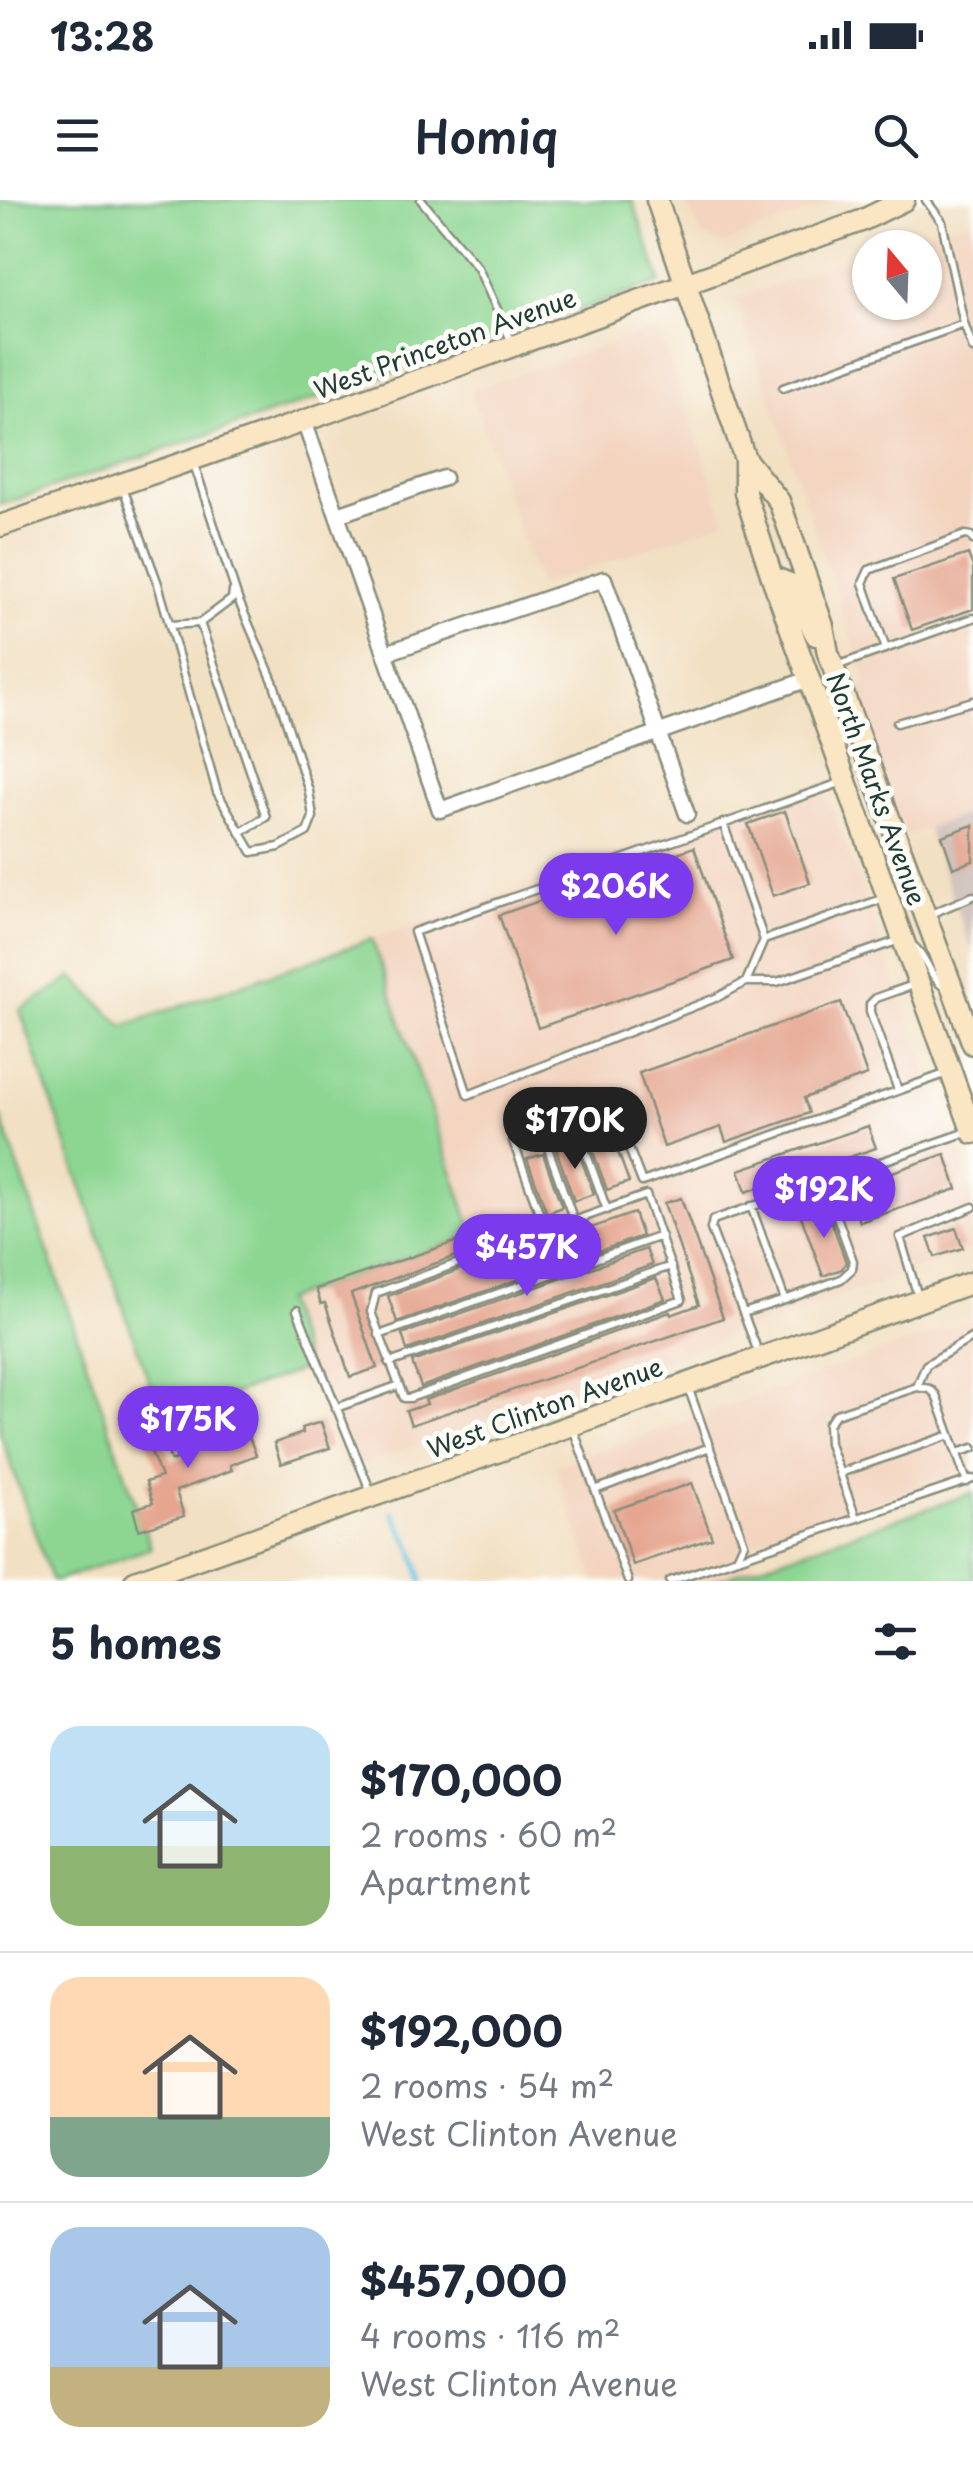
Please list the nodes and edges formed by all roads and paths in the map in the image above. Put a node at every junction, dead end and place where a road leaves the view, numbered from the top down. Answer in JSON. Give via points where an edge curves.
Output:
{"nodes":[{"id":1,"x":421,"y":200,"type":"edge"},
{"id":2,"x":657,"y":200,"type":"edge"},
{"id":3,"x":904,"y":200,"type":"edge"},
{"id":4,"x":926,"y":200,"type":"edge"},
{"id":5,"x":687,"y":283,"type":"junction"},
{"id":6,"x":964,"y":324,"type":"junction"},
{"id":7,"x":514,"y":346,"type":"junction"},
{"id":8,"x":973,"y":348,"type":"edge"},
{"id":9,"x":782,"y":388,"type":"dead end"},
{"id":10,"x":304,"y":421,"type":"junction"},
{"id":11,"x":192,"y":460,"type":"junction"},
{"id":12,"x":746,"y":460,"type":"junction"},
{"id":13,"x":444,"y":478,"type":"dead end"},
{"id":14,"x":121,"y":484,"type":"junction"},
{"id":15,"x":338,"y":515,"type":"junction"},
{"id":16,"x":0,"y":526,"type":"edge"},
{"id":17,"x":973,"y":540,"type":"edge"},
{"id":18,"x":772,"y":577,"type":"junction"},
{"id":19,"x":234,"y":586,"type":"junction"},
{"id":20,"x":973,"y":618,"type":"edge"},
{"id":21,"x":200,"y":623,"type":"junction"},
{"id":22,"x":170,"y":625,"type":"junction"},
{"id":23,"x":886,"y":649,"type":"junction"},
{"id":24,"x":386,"y":653,"type":"junction"},
{"id":25,"x":830,"y":660,"type":"junction"},
{"id":26,"x":809,"y":679,"type":"junction"},
{"id":27,"x":973,"y":701,"type":"edge"},
{"id":28,"x":897,"y":723,"type":"dead end"},
{"id":29,"x":658,"y":732,"type":"junction"},
{"id":30,"x":846,"y":780,"type":"junction"},
{"id":31,"x":687,"y":814,"type":"dead end"},
{"id":32,"x":723,"y":822,"type":"junction"},
{"id":33,"x":241,"y":832,"type":"junction"},
{"id":34,"x":888,"y":897,"type":"junction"},
{"id":35,"x":972,"y":898,"type":"edge"},
{"id":36,"x":926,"y":915,"type":"junction"},
{"id":37,"x":903,"y":939,"type":"junction"},
{"id":38,"x":764,"y":940,"type":"junction"},
{"id":39,"x":746,"y":982,"type":"junction"},
{"id":40,"x":919,"y":983,"type":"junction"},
{"id":41,"x":964,"y":991,"type":"edge"},
{"id":42,"x":973,"y":1044,"type":"edge"},
{"id":43,"x":951,"y":1072,"type":"junction"},
{"id":44,"x":898,"y":1090,"type":"junction"},
{"id":45,"x":572,"y":1114,"type":"junction"},
{"id":46,"x":540,"y":1126,"type":"junction"},
{"id":47,"x":972,"y":1132,"type":"edge"},
{"id":48,"x":824,"y":1181,"type":"junction"},
{"id":49,"x":642,"y":1182,"type":"junction"},
{"id":50,"x":646,"y":1196,"type":"junction"},
{"id":51,"x":751,"y":1206,"type":"junction"},
{"id":52,"x":973,"y":1207,"type":"edge"},
{"id":53,"x":606,"y":1210,"type":"junction"},
{"id":54,"x":574,"y":1221,"type":"junction"},
{"id":55,"x":546,"y":1231,"type":"junction"},
{"id":56,"x":661,"y":1236,"type":"junction"},
{"id":57,"x":672,"y":1266,"type":"junction"},
{"id":58,"x":973,"y":1282,"type":"edge"},
{"id":59,"x":785,"y":1300,"type":"junction"},
{"id":60,"x":919,"y":1301,"type":"junction"},
{"id":61,"x":297,"y":1310,"type":"dead end"},
{"id":62,"x":743,"y":1313,"type":"junction"},
{"id":63,"x":379,"y":1336,"type":"junction"},
{"id":64,"x":973,"y":1337,"type":"edge"},
{"id":65,"x":760,"y":1358,"type":"junction"},
{"id":66,"x":389,"y":1363,"type":"junction"},
{"id":67,"x":687,"y":1384,"type":"junction"},
{"id":68,"x":398,"y":1386,"type":"junction"},
{"id":69,"x":917,"y":1387,"type":"junction"},
{"id":70,"x":336,"y":1408,"type":"junction"},
{"id":71,"x":572,"y":1425,"type":"junction"},
{"id":72,"x":950,"y":1435,"type":"junction"},
{"id":73,"x":710,"y":1448,"type":"junction"},
{"id":74,"x":973,"y":1448,"type":"edge"},
{"id":75,"x":956,"y":1453,"type":"junction"},
{"id":76,"x":840,"y":1473,"type":"junction"},
{"id":77,"x":970,"y":1480,"type":"edge"},
{"id":78,"x":595,"y":1490,"type":"junction"},
{"id":79,"x":373,"y":1496,"type":"junction"},
{"id":80,"x":856,"y":1518,"type":"junction"},
{"id":81,"x":737,"y":1558,"type":"junction"},
{"id":82,"x":134,"y":1581,"type":"edge"},
{"id":83,"x":628,"y":1581,"type":"edge"},
{"id":84,"x":670,"y":1581,"type":"edge"}],
"edges":[{"from":1,"to":7,"type":"lane","via":[[478,268]]},
{"from":2,"to":5,"type":"main road","name":"North Marks Avenue"},
{"from":3,"to":5,"type":"main road","name":"West Princeton Avenue","via":[[861,222]]},
{"from":4,"to":6,"type":"lane","via":[[942,222]]},
{"from":5,"to":7,"type":"main road","name":"West Princeton Avenue"},
{"from":5,"to":12,"type":"main road","name":"North Marks Avenue"},
{"from":6,"to":8,"type":"lane"},
{"from":6,"to":9,"type":"lane"},
{"from":7,"to":10,"type":"main road","name":"West Princeton Avenue"},
{"from":10,"to":11,"type":"main road","name":"West Princeton Avenue"},
{"from":10,"to":15,"type":"street"},
{"from":11,"to":14,"type":"main road","name":"West Princeton Avenue"},
{"from":11,"to":19,"type":"lane"},
{"from":12,"to":18,"type":"main road","name":"North Marks Avenue","via":[[746,493]]},
{"from":12,"to":25,"type":"main road","name":"North Marks Avenue","via":[[780,501]]},
{"from":13,"to":15,"type":"street"},
{"from":14,"to":16,"type":"main road","name":"West Princeton Avenue"},
{"from":14,"to":22,"type":"lane"},
{"from":15,"to":24,"type":"street"},
{"from":17,"to":23,"type":"lane","via":[[965,534],[869,570],[863,584]]},
{"from":18,"to":25,"type":"main road","via":[[790,584]]},
{"from":18,"to":26,"type":"main road","name":"North Marks Avenue"},
{"from":19,"to":21,"type":"lane","via":[[232,599]]},
{"from":19,"to":33,"type":"lane","via":[[272,682],[313,818],[308,832],[279,847],[252,852]]},
{"from":20,"to":23,"type":"lane"},
{"from":21,"to":22,"type":"lane"},
{"from":21,"to":33,"type":"lane","via":[[266,816]]},
{"from":22,"to":33,"type":"lane","via":[[217,792]]},
{"from":23,"to":25,"type":"lane"},
{"from":24,"to":29,"type":"street","via":[[604,579]]},
{"from":24,"to":29,"type":"street","via":[[440,810]]},
{"from":25,"to":36,"type":"main road","name":"North Marks Avenue"},
{"from":26,"to":29,"type":"street"},
{"from":26,"to":30,"type":"main road","name":"North Marks Avenue"},
{"from":27,"to":28,"type":"lane"},
{"from":29,"to":31,"type":"street"},
{"from":30,"to":32,"type":"lane"},
{"from":30,"to":34,"type":"main road","name":"North Marks Avenue"},
{"from":32,"to":38,"type":"lane"},
{"from":32,"to":39,"type":"lane","via":[[414,932],[468,1096]]},
{"from":34,"to":37,"type":"main road","name":"North Marks Avenue"},
{"from":34,"to":38,"type":"lane"},
{"from":35,"to":36,"type":"lane"},
{"from":36,"to":41,"type":"main road","name":"North Marks Avenue"},
{"from":37,"to":39,"type":"lane","via":[[778,982]]},
{"from":37,"to":40,"type":"main road","name":"North Marks Avenue"},
{"from":37,"to":41,"type":"lane","via":[[920,950],[940,986]]},
{"from":38,"to":39,"type":"lane"},
{"from":40,"to":43,"type":"main road","name":"North Marks Avenue"},
{"from":40,"to":44,"type":"lane","via":[[870,1004]]},
{"from":41,"to":42,"type":"main road","name":"North Marks Avenue"},
{"from":43,"to":44,"type":"lane"},
{"from":43,"to":47,"type":"main road","name":"North Marks Avenue"},
{"from":44,"to":49,"type":"lane"},
{"from":45,"to":46,"type":"lane"},
{"from":45,"to":49,"type":"lane","via":[[609,1104]]},
{"from":45,"to":53,"type":"lane"},
{"from":46,"to":54,"type":"lane"},
{"from":46,"to":55,"type":"lane","via":[[513,1142]]},
{"from":47,"to":48,"type":"lane"},
{"from":48,"to":51,"type":"lane"},
{"from":48,"to":59,"type":"lane","via":[[854,1265],[841,1279]]},
{"from":49,"to":50,"type":"lane"},
{"from":50,"to":53,"type":"lane"},
{"from":50,"to":56,"type":"lane"},
{"from":51,"to":59,"type":"lane"},
{"from":51,"to":62,"type":"lane","via":[[713,1220],[711,1229]]},
{"from":52,"to":60,"type":"lane","via":[[900,1237]]},
{"from":53,"to":54,"type":"lane"},
{"from":54,"to":55,"type":"lane"},
{"from":55,"to":63,"type":"lane","via":[[376,1292],[371,1312]]},
{"from":56,"to":57,"type":"lane"},
{"from":56,"to":63,"type":"lane"},
{"from":57,"to":66,"type":"lane"},
{"from":57,"to":68,"type":"lane","via":[[680,1303],[410,1398]]},
{"from":58,"to":60,"type":"main road","name":"West Clinton Avenue"},
{"from":59,"to":62,"type":"lane"},
{"from":60,"to":65,"type":"main road","name":"West Clinton Avenue"},
{"from":61,"to":70,"type":"lane"},
{"from":62,"to":65,"type":"lane"},
{"from":63,"to":66,"type":"lane"},
{"from":64,"to":69,"type":"lane","via":[[926,1365]]},
{"from":65,"to":67,"type":"main road","name":"West Clinton Avenue"},
{"from":66,"to":68,"type":"lane"},
{"from":67,"to":71,"type":"main road","name":"West Clinton Avenue"},
{"from":67,"to":73,"type":"lane"},
{"from":68,"to":70,"type":"lane"},
{"from":69,"to":72,"type":"lane","via":[[936,1396]]},
{"from":69,"to":76,"type":"lane","via":[[836,1414],[828,1424],[829,1444]]},
{"from":70,"to":79,"type":"lane"},
{"from":71,"to":78,"type":"lane"},
{"from":71,"to":79,"type":"main road","name":"West Clinton Avenue"},
{"from":72,"to":75,"type":"lane"},
{"from":72,"to":76,"type":"lane"},
{"from":73,"to":78,"type":"lane"},
{"from":73,"to":81,"type":"lane","via":[[744,1543]]},
{"from":74,"to":75,"type":"lane"},
{"from":75,"to":77,"type":"lane"},
{"from":76,"to":80,"type":"lane"},
{"from":77,"to":80,"type":"lane"},
{"from":78,"to":83,"type":"lane"},
{"from":79,"to":82,"type":"main road","name":"West Clinton Avenue"},
{"from":80,"to":81,"type":"lane"},
{"from":81,"to":84,"type":"lane"}]}
